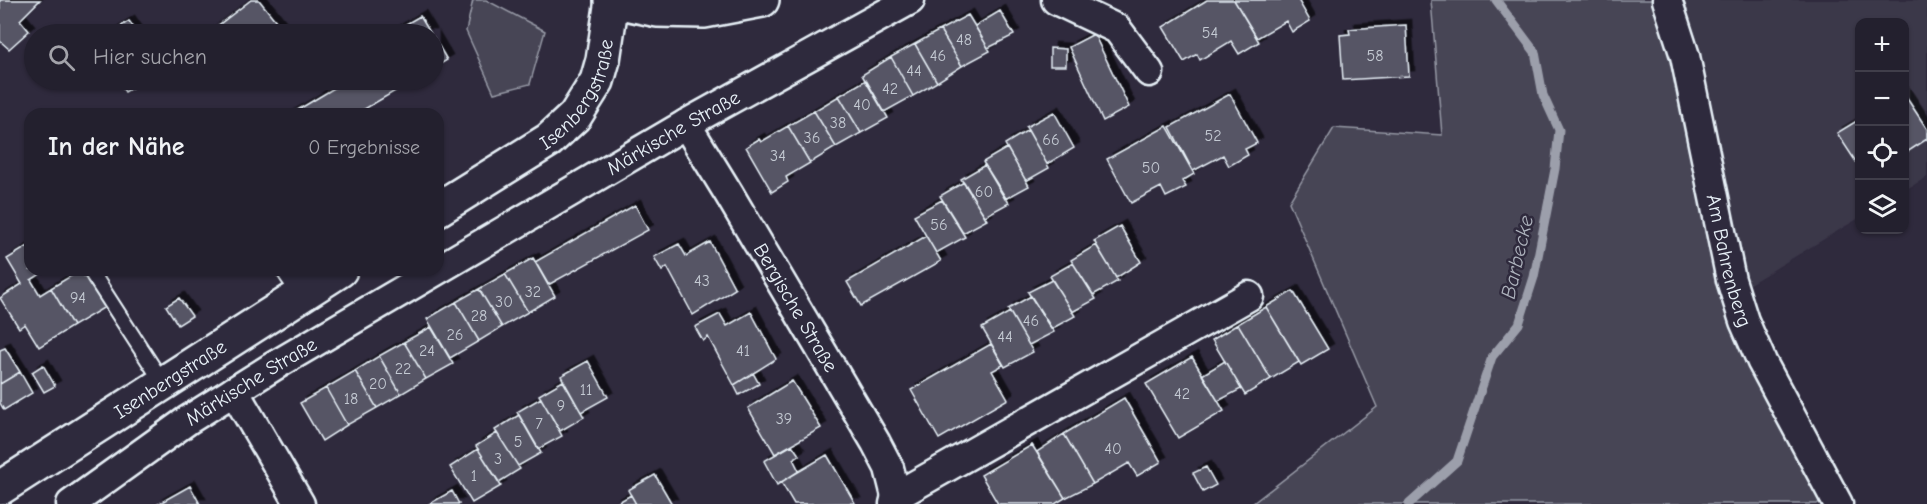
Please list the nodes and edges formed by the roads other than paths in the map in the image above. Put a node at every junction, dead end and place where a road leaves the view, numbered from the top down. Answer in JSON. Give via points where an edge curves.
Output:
{"nodes":[{"id":1,"x":611,"y":0,"type":"edge"},
{"id":2,"x":762,"y":0,"type":"edge"},
{"id":3,"x":910,"y":0,"type":"edge"},
{"id":4,"x":1056,"y":0,"type":"edge"},
{"id":5,"x":1667,"y":0,"type":"edge"},
{"id":6,"x":1149,"y":72,"type":"dead end"},
{"id":7,"x":686,"y":124,"type":"junction"},
{"id":8,"x":444,"y":205,"type":"edge"},
{"id":9,"x":444,"y":267,"type":"edge"},
{"id":10,"x":94,"y":276,"type":"edge"},
{"id":11,"x":318,"y":276,"type":"edge"},
{"id":12,"x":429,"y":276,"type":"edge"},
{"id":13,"x":292,"y":283,"type":"edge"},
{"id":14,"x":1249,"y":296,"type":"dead end"},
{"id":15,"x":163,"y":383,"type":"junction"},
{"id":16,"x":234,"y":391,"type":"junction"},
{"id":17,"x":0,"y":488,"type":"edge"},
{"id":18,"x":895,"y":500,"type":"edge"},
{"id":19,"x":71,"y":504,"type":"edge"},
{"id":20,"x":300,"y":504,"type":"edge"},
{"id":21,"x":1838,"y":504,"type":"edge"}],
"edges":[{"from":1,"to":2,"type":"street","name":"Isenbergstraße","via":[[657,10],[704,11]]},
{"from":1,"to":8,"type":"street","name":"Isenbergstraße","via":[[597,81],[575,116],[549,140]]},
{"from":3,"to":7,"type":"street","name":"Märkische Straße"},
{"from":4,"to":6,"type":"street","via":[[1117,28]]},
{"from":5,"to":21,"type":"street","name":"Am Bahrenberg","via":[[1685,56],[1731,280],[1744,321]]},
{"from":7,"to":9,"type":"street","name":"Märkische Straße"},
{"from":7,"to":18,"type":"street","name":"Bergische Straße","via":[[890,468]]},
{"from":10,"to":15,"type":"lane"},
{"from":11,"to":13,"type":"street","name":"Isenbergstraße"},
{"from":12,"to":16,"type":"street","name":"Märkische Straße"},
{"from":13,"to":15,"type":"street","name":"Isenbergstraße"},
{"from":14,"to":18,"type":"street","name":"Bergische Straße"},
{"from":15,"to":17,"type":"street","name":"Isenbergstraße"},
{"from":16,"to":19,"type":"street","name":"Märkische Straße"},
{"from":16,"to":20,"type":"street"}]}
